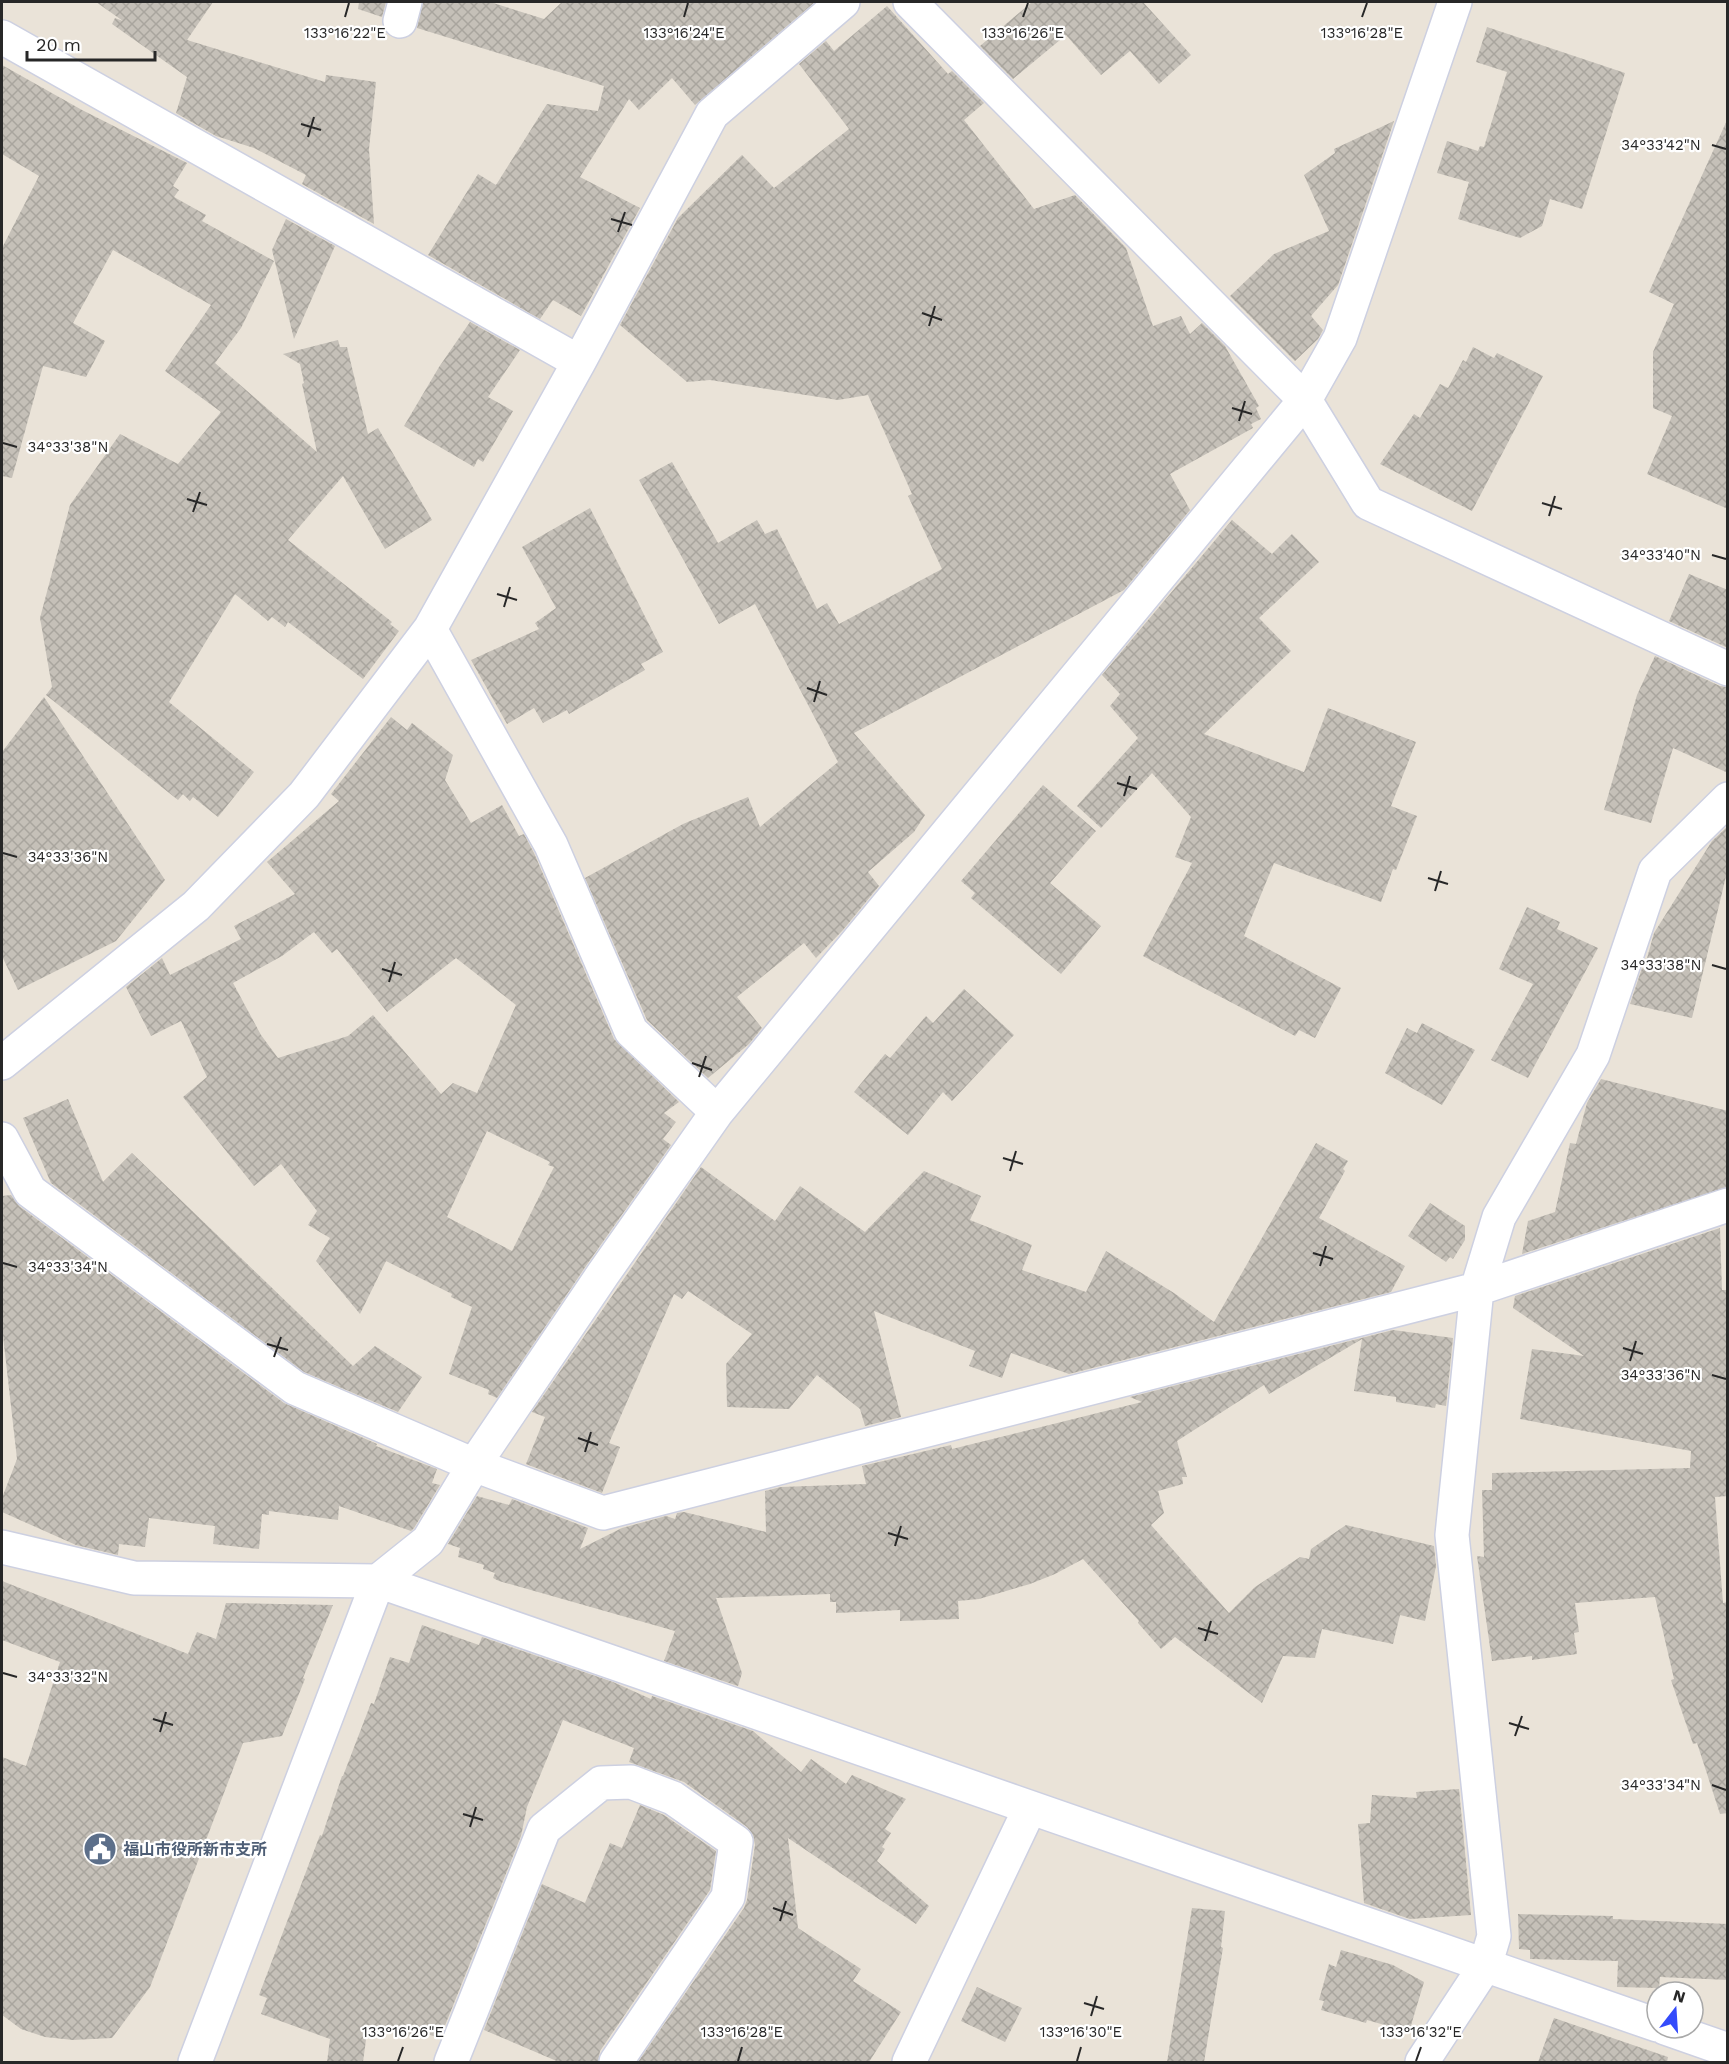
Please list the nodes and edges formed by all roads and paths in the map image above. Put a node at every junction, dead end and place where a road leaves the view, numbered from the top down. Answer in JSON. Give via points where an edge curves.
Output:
{"nodes":[{"id":1,"x":843,"y":2,"type":"edge"},
{"id":2,"x":910,"y":2,"type":"edge"},
{"id":3,"x":1455,"y":2,"type":"edge"},
{"id":4,"x":2,"y":37,"type":"edge"},
{"id":5,"x":579,"y":362,"type":"junction"},
{"id":6,"x":1305,"y":400,"type":"junction"},
{"id":7,"x":430,"y":629,"type":"junction"},
{"id":8,"x":1728,"y":669,"type":"edge"},
{"id":9,"x":1728,"y":799,"type":"edge"},
{"id":10,"x":2,"y":1063,"type":"edge"},
{"id":11,"x":717,"y":1112,"type":"junction"},
{"id":12,"x":2,"y":1139,"type":"edge"},
{"id":13,"x":1728,"y":1205,"type":"edge"},
{"id":14,"x":1477,"y":1289,"type":"junction"},
{"id":15,"x":474,"y":1465,"type":"junction"},
{"id":16,"x":2,"y":1547,"type":"edge"},
{"id":17,"x":378,"y":1581,"type":"junction"},
{"id":18,"x":1030,"y":1808,"type":"junction"},
{"id":19,"x":1485,"y":1966,"type":"junction"},
{"id":20,"x":1645,"y":2021,"type":"edge"},
{"id":21,"x":1699,"y":2040,"type":"edge"},
{"id":22,"x":1728,"y":2050,"type":"edge"},
{"id":23,"x":195,"y":2062,"type":"edge"},
{"id":24,"x":451,"y":2062,"type":"edge"},
{"id":25,"x":616,"y":2062,"type":"edge"},
{"id":26,"x":909,"y":2062,"type":"edge"},
{"id":27,"x":1422,"y":2062,"type":"edge"}],
"edges":[{"from":1,"to":5,"type":"street","via":[[712,114]]},
{"from":2,"to":6,"type":"street"},
{"from":3,"to":6,"type":"street","via":[[1340,338]]},
{"from":4,"to":5,"type":"street"},
{"from":5,"to":7,"type":"street"},
{"from":6,"to":8,"type":"street","via":[[1368,503]]},
{"from":6,"to":11,"type":"street"},
{"from":7,"to":10,"type":"street","via":[[304,795],[196,906]]},
{"from":7,"to":11,"type":"street","via":[[551,844],[631,1032]]},
{"from":9,"to":14,"type":"street","via":[[1655,871],[1593,1055],[1499,1217]]},
{"from":11,"to":15,"type":"street"},
{"from":12,"to":15,"type":"street","via":[[30,1191],[295,1388]]},
{"from":13,"to":14,"type":"street"},
{"from":14,"to":15,"type":"street","via":[[603,1513]]},
{"from":14,"to":19,"type":"street","via":[[1452,1535],[1494,1936]]},
{"from":15,"to":17,"type":"street","via":[[428,1541]]},
{"from":16,"to":17,"type":"street","via":[[134,1578]]},
{"from":17,"to":18,"type":"street"},
{"from":17,"to":23,"type":"street"},
{"from":18,"to":19,"type":"street"},
{"from":18,"to":26,"type":"street"},
{"from":19,"to":20,"type":"street"},
{"from":19,"to":27,"type":"street"},
{"from":21,"to":22,"type":"street"},
{"from":24,"to":25,"type":"street","via":[[544,1828],[601,1783],[631,1782],[673,1798],[736,1842],[728,1897]]}]}
